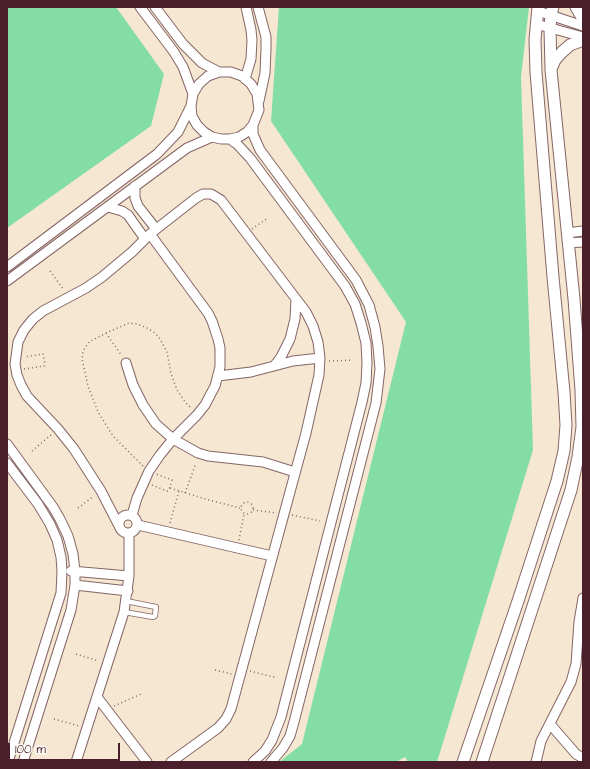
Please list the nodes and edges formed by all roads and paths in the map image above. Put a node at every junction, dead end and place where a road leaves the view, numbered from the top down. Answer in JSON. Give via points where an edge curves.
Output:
{"nodes":[{"id":1,"x":140,"y":7,"type":"edge"},
{"id":2,"x":156,"y":7,"type":"edge"},
{"id":3,"x":246,"y":7,"type":"edge"},
{"id":4,"x":258,"y":7,"type":"edge"},
{"id":5,"x":576,"y":7,"type":"edge"},
{"id":6,"x":538,"y":9,"type":"edge"},
{"id":7,"x":552,"y":11,"type":"edge"},
{"id":8,"x":583,"y":19,"type":"edge"},
{"id":9,"x":536,"y":24,"type":"junction"},
{"id":10,"x":583,"y":26,"type":"edge"},
{"id":11,"x":550,"y":28,"type":"junction"},
{"id":12,"x":583,"y":37,"type":"edge"},
{"id":13,"x":583,"y":40,"type":"edge"},
{"id":14,"x":551,"y":70,"type":"junction"},
{"id":15,"x":219,"y":72,"type":"junction"},
{"id":16,"x":245,"y":79,"type":"junction"},
{"id":17,"x":193,"y":94,"type":"junction"},
{"id":18,"x":259,"y":102,"type":"junction"},
{"id":19,"x":191,"y":106,"type":"junction"},
{"id":20,"x":253,"y":125,"type":"junction"},
{"id":21,"x":212,"y":137,"type":"junction"},
{"id":22,"x":230,"y":139,"type":"junction"},
{"id":23,"x":135,"y":186,"type":"junction"},
{"id":24,"x":108,"y":207,"type":"junction"},
{"id":25,"x":268,"y":218,"type":"dead end"},
{"id":26,"x":583,"y":231,"type":"edge"},
{"id":27,"x":246,"y":233,"type":"junction"},
{"id":28,"x":150,"y":234,"type":"junction"},
{"id":29,"x":567,"y":238,"type":"junction"},
{"id":30,"x":583,"y":242,"type":"edge"},
{"id":31,"x":7,"y":268,"type":"edge"},
{"id":32,"x":50,"y":271,"type":"dead end"},
{"id":33,"x":7,"y":281,"type":"edge"},
{"id":34,"x":69,"y":298,"type":"junction"},
{"id":35,"x":296,"y":299,"type":"junction"},
{"id":36,"x":106,"y":333,"type":"dead end"},
{"id":37,"x":15,"y":358,"type":"junction"},
{"id":38,"x":320,"y":360,"type":"junction"},
{"id":39,"x":353,"y":360,"type":"dead end"},
{"id":40,"x":126,"y":363,"type":"joint"},
{"id":41,"x":275,"y":364,"type":"junction"},
{"id":42,"x":16,"y":370,"type":"junction"},
{"id":43,"x":218,"y":376,"type":"junction"},
{"id":44,"x":58,"y":429,"type":"junction"},
{"id":45,"x":173,"y":439,"type":"junction"},
{"id":46,"x":7,"y":444,"type":"edge"},
{"id":47,"x":32,"y":451,"type":"dead end"},
{"id":48,"x":196,"y":463,"type":"dead end"},
{"id":49,"x":7,"y":464,"type":"edge"},
{"id":50,"x":149,"y":471,"type":"junction"},
{"id":51,"x":295,"y":472,"type":"junction"},
{"id":52,"x":144,"y":482,"type":"junction"},
{"id":53,"x":170,"y":488,"type":"junction"},
{"id":54,"x":101,"y":491,"type":"junction"},
{"id":55,"x":179,"y":491,"type":"junction"},
{"id":56,"x":185,"y":493,"type":"junction"},
{"id":57,"x":78,"y":508,"type":"dead end"},
{"id":58,"x":240,"y":508,"type":"junction"},
{"id":59,"x":253,"y":510,"type":"junction"},
{"id":60,"x":245,"y":513,"type":"junction"},
{"id":61,"x":284,"y":514,"type":"junction"},
{"id":62,"x":132,"y":515,"type":"junction"},
{"id":63,"x":320,"y":521,"type":"dead end"},
{"id":64,"x":170,"y":523,"type":"dead end"},
{"id":65,"x":118,"y":524,"type":"junction"},
{"id":66,"x":138,"y":525,"type":"junction"},
{"id":67,"x":129,"y":533,"type":"junction"},
{"id":68,"x":239,"y":540,"type":"dead end"},
{"id":69,"x":272,"y":556,"type":"junction"},
{"id":70,"x":75,"y":571,"type":"junction"},
{"id":71,"x":62,"y":572,"type":"junction"},
{"id":72,"x":129,"y":576,"type":"junction"},
{"id":73,"x":75,"y":585,"type":"junction"},
{"id":74,"x":128,"y":590,"type":"junction"},
{"id":75,"x":583,"y":598,"type":"edge"},
{"id":76,"x":126,"y":602,"type":"junction"},
{"id":77,"x":124,"y":612,"type":"junction"},
{"id":78,"x":76,"y":654,"type":"dead end"},
{"id":79,"x":107,"y":664,"type":"junction"},
{"id":80,"x":215,"y":670,"type":"dead end"},
{"id":81,"x":241,"y":672,"type":"junction"},
{"id":82,"x":277,"y":678,"type":"dead end"},
{"id":83,"x":141,"y":694,"type":"dead end"},
{"id":84,"x":97,"y":696,"type":"junction"},
{"id":85,"x":107,"y":709,"type":"junction"},
{"id":86,"x":54,"y":719,"type":"dead end"},
{"id":87,"x":550,"y":724,"type":"junction"},
{"id":88,"x":87,"y":729,"type":"junction"},
{"id":89,"x":583,"y":758,"type":"edge"},
{"id":90,"x":8,"y":762,"type":"edge"},
{"id":91,"x":23,"y":762,"type":"edge"},
{"id":92,"x":76,"y":762,"type":"edge"},
{"id":93,"x":146,"y":762,"type":"edge"},
{"id":94,"x":171,"y":762,"type":"edge"},
{"id":95,"x":253,"y":762,"type":"edge"},
{"id":96,"x":271,"y":762,"type":"edge"},
{"id":97,"x":463,"y":762,"type":"edge"},
{"id":98,"x":482,"y":762,"type":"edge"},
{"id":99,"x":536,"y":762,"type":"edge"}],
"edges":[{"from":1,"to":17,"type":"street","via":[[174,52],[183,67]]},
{"from":2,"to":15,"type":"street","via":[[192,54]]},
{"from":3,"to":16,"type":"street","via":[[252,44],[251,60]]},
{"from":4,"to":18,"type":"street","via":[[266,37],[265,73]]},
{"from":5,"to":8,"type":"street"},
{"from":6,"to":7,"type":"street"},
{"from":6,"to":9,"type":"street"},
{"from":7,"to":10,"type":"street"},
{"from":7,"to":11,"type":"street"},
{"from":9,"to":11,"type":"street"},
{"from":9,"to":97,"type":"street","via":[[539,114],[564,392],[564,451],[521,594]]},
{"from":11,"to":12,"type":"street"},
{"from":11,"to":14,"type":"street"},
{"from":13,"to":14,"type":"street","via":[[570,45],[562,52]]},
{"from":14,"to":29,"type":"street"},
{"from":15,"to":16,"type":"street","via":[[231,72]]},
{"from":15,"to":17,"type":"street","via":[[198,84]]},
{"from":16,"to":18,"type":"street","via":[[251,84]]},
{"from":17,"to":19,"type":"street"},
{"from":18,"to":20,"type":"street","via":[[257,118]]},
{"from":19,"to":21,"type":"street","via":[[192,116],[197,125]]},
{"from":19,"to":31,"type":"street","via":[[178,132],[157,154]]},
{"from":20,"to":22,"type":"street","via":[[239,137]]},
{"from":20,"to":96,"type":"street","via":[[253,134],[260,150],[356,280],[369,304],[375,327],[380,370],[376,403],[294,722],[290,736]]},
{"from":21,"to":22,"type":"street"},
{"from":21,"to":23,"type":"street","via":[[187,148]]},
{"from":22,"to":95,"type":"street","via":[[250,158],[345,286],[355,304],[361,323],[367,362],[362,402],[281,717],[272,740]]},
{"from":23,"to":24,"type":"street"},
{"from":23,"to":28,"type":"street","via":[[135,198]]},
{"from":24,"to":28,"type":"street","via":[[122,211]]},
{"from":24,"to":33,"type":"street"},
{"from":25,"to":27,"type":"path"},
{"from":26,"to":29,"type":"street"},
{"from":27,"to":28,"type":"street","via":[[221,200],[215,195],[207,194],[196,198]]},
{"from":27,"to":35,"type":"street"},
{"from":28,"to":34,"type":"street","via":[[102,277]]},
{"from":28,"to":43,"type":"street","via":[[208,313],[220,348]]},
{"from":29,"to":30,"type":"street"},
{"from":29,"to":98,"type":"street","via":[[582,390],[582,427],[578,457],[566,506]]},
{"from":32,"to":34,"type":"path"},
{"from":34,"to":37,"type":"street","via":[[43,311],[32,320],[18,342]]},
{"from":35,"to":38,"type":"street","via":[[313,326]]},
{"from":35,"to":41,"type":"street","via":[[296,319],[290,339]]},
{"from":36,"to":40,"type":"path"},
{"from":37,"to":42,"type":"street"},
{"from":37,"to":42,"type":"path","via":[[42,354],[45,364]]},
{"from":38,"to":39,"type":"path"},
{"from":38,"to":41,"type":"street","via":[[297,360]]},
{"from":38,"to":51,"type":"street","via":[[316,391]]},
{"from":40,"to":45,"type":"street","via":[[132,385],[143,405],[156,424]]},
{"from":41,"to":43,"type":"street","via":[[250,372]]},
{"from":42,"to":44,"type":"street","via":[[20,385],[27,396]]},
{"from":43,"to":45,"type":"street","via":[[205,405]]},
{"from":44,"to":47,"type":"path"},
{"from":44,"to":54,"type":"street"},
{"from":45,"to":50,"type":"street"},
{"from":45,"to":51,"type":"street","via":[[208,456],[263,462]]},
{"from":46,"to":70,"type":"street","via":[[60,519],[70,542]]},
{"from":48,"to":56,"type":"path"},
{"from":49,"to":71,"type":"street","via":[[50,524],[57,540]]},
{"from":50,"to":52,"type":"street"},
{"from":50,"to":53,"type":"path","via":[[172,480]]},
{"from":51,"to":61,"type":"street"},
{"from":52,"to":53,"type":"path","via":[[167,491]]},
{"from":52,"to":62,"type":"street"},
{"from":53,"to":55,"type":"path"},
{"from":54,"to":57,"type":"path"},
{"from":54,"to":65,"type":"street"},
{"from":55,"to":56,"type":"path"},
{"from":55,"to":64,"type":"path"},
{"from":56,"to":58,"type":"path"},
{"from":58,"to":59,"type":"path","via":[[242,503],[248,501],[252,503]]},
{"from":58,"to":60,"type":"path"},
{"from":59,"to":60,"type":"path"},
{"from":59,"to":61,"type":"path"},
{"from":60,"to":68,"type":"path"},
{"from":61,"to":63,"type":"path"},
{"from":61,"to":69,"type":"street"},
{"from":62,"to":65,"type":"street","via":[[123,516]]},
{"from":62,"to":66,"type":"street"},
{"from":65,"to":67,"type":"street","via":[[123,532]]},
{"from":66,"to":67,"type":"street"},
{"from":66,"to":69,"type":"street"},
{"from":67,"to":72,"type":"street"},
{"from":69,"to":81,"type":"street"},
{"from":70,"to":71,"type":"street"},
{"from":70,"to":72,"type":"street"},
{"from":70,"to":73,"type":"street"},
{"from":71,"to":90,"type":"street","via":[[61,593]]},
{"from":72,"to":74,"type":"street"},
{"from":73,"to":74,"type":"street"},
{"from":73,"to":91,"type":"street","via":[[71,610]]},
{"from":74,"to":76,"type":"street"},
{"from":75,"to":87,"type":"street","via":[[576,664],[571,682]]},
{"from":76,"to":77,"type":"street"},
{"from":76,"to":77,"type":"lane","via":[[156,607],[155,616]]},
{"from":77,"to":79,"type":"street"},
{"from":78,"to":79,"type":"path"},
{"from":79,"to":84,"type":"street"},
{"from":80,"to":81,"type":"path"},
{"from":81,"to":82,"type":"path"},
{"from":81,"to":94,"type":"street","via":[[231,709],[222,724]]},
{"from":83,"to":85,"type":"path"},
{"from":84,"to":85,"type":"street"},
{"from":84,"to":88,"type":"street"},
{"from":85,"to":93,"type":"street"},
{"from":86,"to":88,"type":"path"},
{"from":87,"to":89,"type":"street"},
{"from":87,"to":99,"type":"street","via":[[541,741]]},
{"from":88,"to":92,"type":"street"}]}
